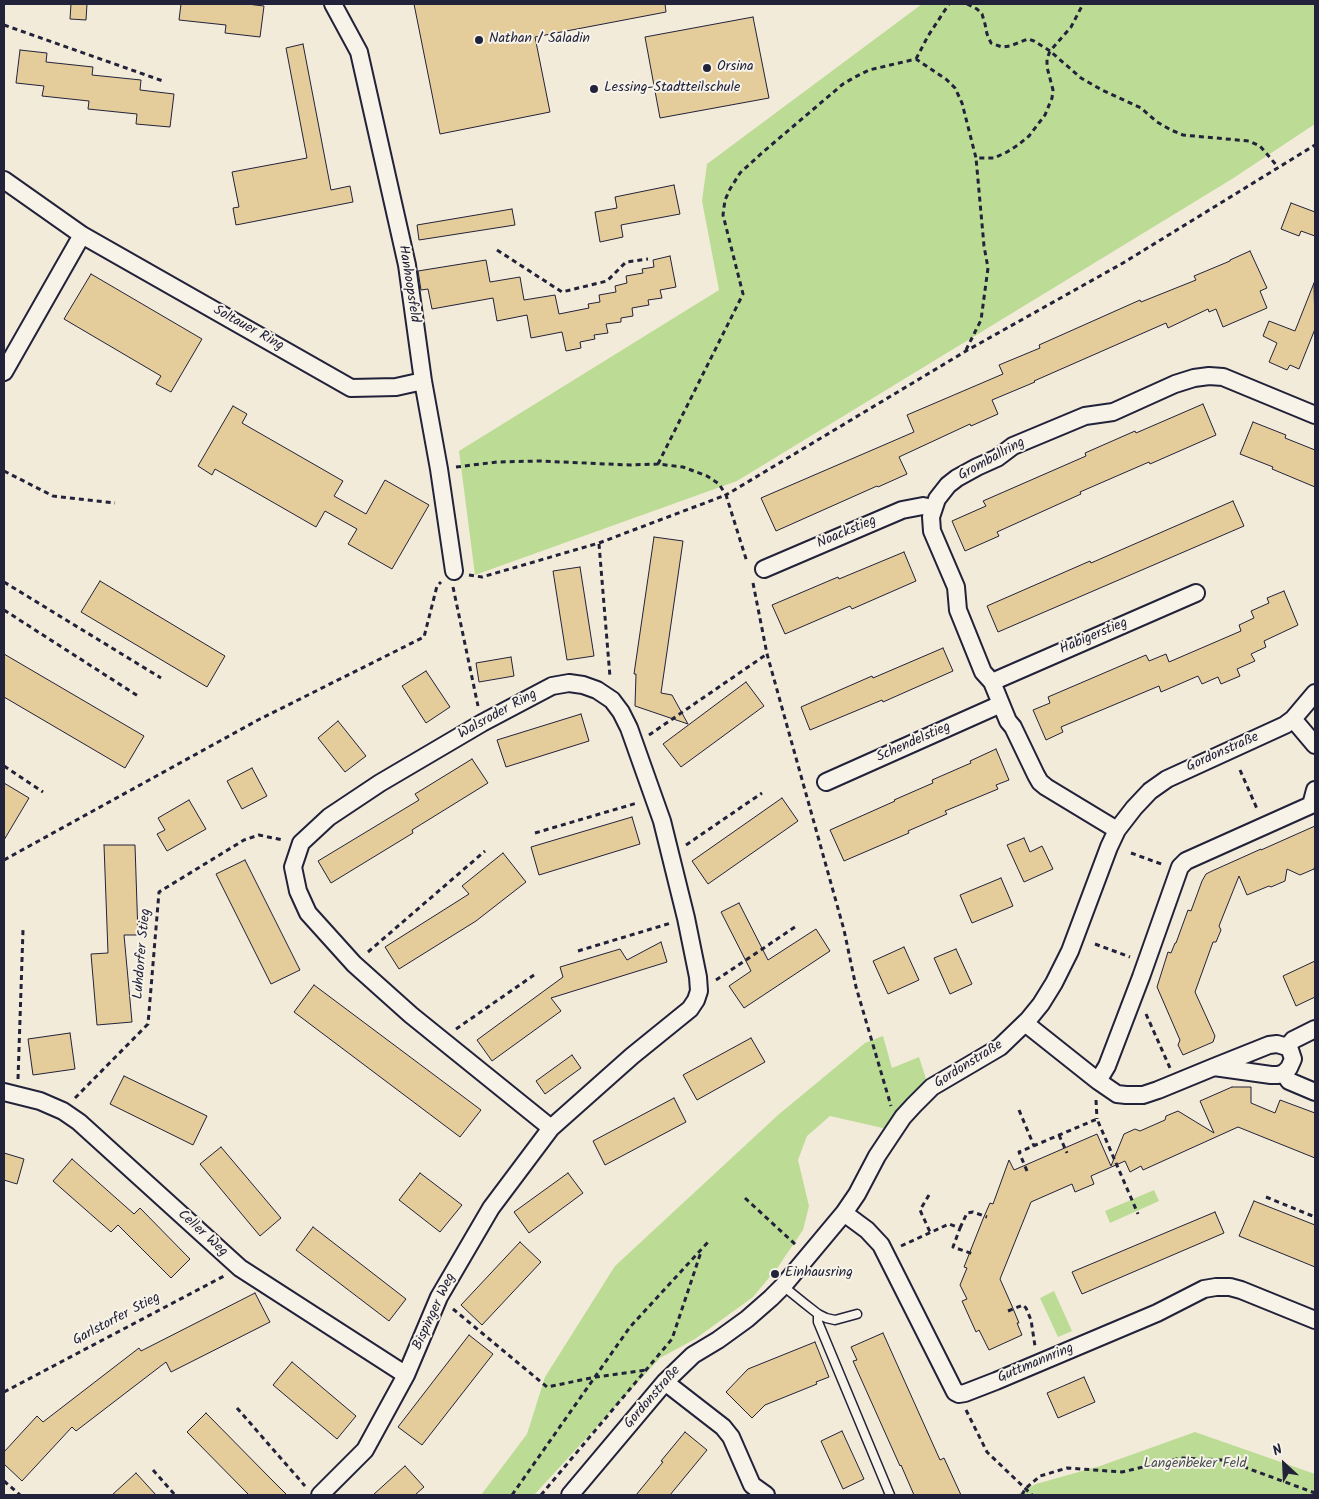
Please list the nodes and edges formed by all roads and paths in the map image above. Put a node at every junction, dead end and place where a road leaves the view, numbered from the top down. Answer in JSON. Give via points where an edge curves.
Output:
{"nodes":[{"id":1,"x":333,"y":4,"type":"edge"},
{"id":2,"x":949,"y":4,"type":"edge"},
{"id":3,"x":967,"y":4,"type":"edge"},
{"id":4,"x":1083,"y":4,"type":"edge"},
{"id":5,"x":4,"y":25,"type":"edge"},
{"id":6,"x":1050,"y":51,"type":"junction"},
{"id":7,"x":916,"y":59,"type":"junction"},
{"id":8,"x":163,"y":80,"type":"dead end"},
{"id":9,"x":1315,"y":145,"type":"edge"},
{"id":10,"x":976,"y":158,"type":"junction"},
{"id":11,"x":1278,"y":167,"type":"junction"},
{"id":12,"x":4,"y":180,"type":"edge"},
{"id":13,"x":82,"y":235,"type":"junction"},
{"id":14,"x":497,"y":250,"type":"dead end"},
{"id":15,"x":648,"y":259,"type":"dead end"},
{"id":16,"x":966,"y":351,"type":"junction"},
{"id":17,"x":4,"y":372,"type":"edge"},
{"id":18,"x":423,"y":382,"type":"junction"},
{"id":19,"x":1315,"y":415,"type":"edge"},
{"id":20,"x":658,"y":464,"type":"junction"},
{"id":21,"x":439,"y":469,"type":"junction"},
{"id":22,"x":4,"y":470,"type":"edge"},
{"id":23,"x":726,"y":495,"type":"junction"},
{"id":24,"x":115,"y":504,"type":"dead end"},
{"id":25,"x":933,"y":508,"type":"junction"},
{"id":26,"x":599,"y":544,"type":"junction"},
{"id":27,"x":754,"y":570,"type":"junction"},
{"id":28,"x":454,"y":572,"type":"junction"},
{"id":29,"x":4,"y":582,"type":"edge"},
{"id":30,"x":1196,"y":593,"type":"dead end"},
{"id":31,"x":4,"y":610,"type":"edge"},
{"id":32,"x":768,"y":654,"type":"junction"},
{"id":33,"x":161,"y":678,"type":"dead end"},
{"id":34,"x":992,"y":682,"type":"junction"},
{"id":35,"x":1315,"y":692,"type":"edge"},
{"id":36,"x":138,"y":696,"type":"dead end"},
{"id":37,"x":612,"y":700,"type":"junction"},
{"id":38,"x":1001,"y":704,"type":"junction"},
{"id":39,"x":1293,"y":720,"type":"junction"},
{"id":40,"x":482,"y":722,"type":"junction"},
{"id":41,"x":636,"y":744,"type":"junction"},
{"id":42,"x":1315,"y":745,"type":"edge"},
{"id":43,"x":4,"y":766,"type":"edge"},
{"id":44,"x":1240,"y":770,"type":"dead end"},
{"id":45,"x":826,"y":782,"type":"dead end"},
{"id":46,"x":1315,"y":790,"type":"edge"},
{"id":47,"x":43,"y":792,"type":"dead end"},
{"id":48,"x":762,"y":793,"type":"dead end"},
{"id":49,"x":654,"y":797,"type":"junction"},
{"id":50,"x":1264,"y":826,"type":"junction"},
{"id":51,"x":1117,"y":830,"type":"junction"},
{"id":52,"x":534,"y":833,"type":"dead end"},
{"id":53,"x":301,"y":843,"type":"junction"},
{"id":54,"x":485,"y":851,"type":"dead end"},
{"id":55,"x":670,"y":853,"type":"junction"},
{"id":56,"x":1132,"y":853,"type":"dead end"},
{"id":57,"x":4,"y":860,"type":"edge"},
{"id":58,"x":1179,"y":870,"type":"junction"},
{"id":59,"x":686,"y":918,"type":"junction"},
{"id":60,"x":795,"y":926,"type":"dead end"},
{"id":61,"x":23,"y":930,"type":"dead end"},
{"id":62,"x":1095,"y":944,"type":"dead end"},
{"id":63,"x":578,"y":950,"type":"dead end"},
{"id":64,"x":1146,"y":963,"type":"junction"},
{"id":65,"x":354,"y":964,"type":"junction"},
{"id":66,"x":534,"y":975,"type":"dead end"},
{"id":67,"x":1136,"y":990,"type":"junction"},
{"id":68,"x":699,"y":992,"type":"junction"},
{"id":69,"x":1025,"y":1023,"type":"junction"},
{"id":70,"x":1315,"y":1029,"type":"edge"},
{"id":71,"x":441,"y":1039,"type":"junction"},
{"id":72,"x":1287,"y":1047,"type":"junction"},
{"id":73,"x":1214,"y":1067,"type":"junction"},
{"id":74,"x":1284,"y":1073,"type":"junction"},
{"id":75,"x":1098,"y":1081,"type":"junction"},
{"id":76,"x":1176,"y":1082,"type":"junction"},
{"id":77,"x":1315,"y":1092,"type":"edge"},
{"id":78,"x":11,"y":1093,"type":"edge"},
{"id":79,"x":1019,"y":1110,"type":"dead end"},
{"id":80,"x":63,"y":1111,"type":"junction"},
{"id":81,"x":903,"y":1117,"type":"junction"},
{"id":82,"x":550,"y":1128,"type":"junction"},
{"id":83,"x":1059,"y":1135,"type":"junction"},
{"id":84,"x":1034,"y":1146,"type":"junction"},
{"id":85,"x":1067,"y":1153,"type":"dead end"},
{"id":86,"x":1027,"y":1171,"type":"dead end"},
{"id":87,"x":930,"y":1196,"type":"dead end"},
{"id":88,"x":1266,"y":1197,"type":"dead end"},
{"id":89,"x":745,"y":1198,"type":"dead end"},
{"id":90,"x":844,"y":1213,"type":"junction"},
{"id":91,"x":1138,"y":1214,"type":"dead end"},
{"id":92,"x":987,"y":1217,"type":"dead end"},
{"id":93,"x":1315,"y":1217,"type":"edge"},
{"id":94,"x":960,"y":1228,"type":"junction"},
{"id":95,"x":930,"y":1232,"type":"junction"},
{"id":96,"x":709,"y":1240,"type":"dead end"},
{"id":97,"x":702,"y":1250,"type":"junction"},
{"id":98,"x":886,"y":1254,"type":"junction"},
{"id":99,"x":973,"y":1254,"type":"dead end"},
{"id":100,"x":808,"y":1256,"type":"junction"},
{"id":101,"x":240,"y":1268,"type":"junction"},
{"id":102,"x":783,"y":1286,"type":"junction"},
{"id":103,"x":439,"y":1297,"type":"junction"},
{"id":104,"x":1008,"y":1311,"type":"dead end"},
{"id":105,"x":818,"y":1314,"type":"junction"},
{"id":106,"x":857,"y":1314,"type":"dead end"},
{"id":107,"x":1315,"y":1320,"type":"edge"},
{"id":108,"x":1041,"y":1361,"type":"junction"},
{"id":109,"x":648,"y":1370,"type":"junction"},
{"id":110,"x":406,"y":1375,"type":"junction"},
{"id":111,"x":596,"y":1377,"type":"junction"},
{"id":112,"x":665,"y":1382,"type":"junction"},
{"id":113,"x":4,"y":1392,"type":"edge"},
{"id":114,"x":959,"y":1394,"type":"junction"},
{"id":115,"x":237,"y":1408,"type":"dead end"},
{"id":116,"x":153,"y":1470,"type":"dead end"},
{"id":117,"x":4,"y":1480,"type":"edge"},
{"id":118,"x":1025,"y":1488,"type":"junction"},
{"id":119,"x":313,"y":1492,"type":"edge"},
{"id":120,"x":1315,"y":1493,"type":"edge"},
{"id":121,"x":20,"y":1495,"type":"edge"},
{"id":122,"x":175,"y":1495,"type":"edge"},
{"id":123,"x":512,"y":1495,"type":"edge"},
{"id":124,"x":541,"y":1495,"type":"edge"},
{"id":125,"x":570,"y":1495,"type":"edge"},
{"id":126,"x":766,"y":1495,"type":"edge"},
{"id":127,"x":890,"y":1495,"type":"edge"},
{"id":128,"x":1022,"y":1495,"type":"edge"},
{"id":129,"x":1032,"y":1495,"type":"edge"}],
"edges":[{"from":1,"to":18,"type":"street","name":"Hanhoopsfeld","via":[[359,52],[407,265]]},
{"from":2,"to":7,"type":"path"},
{"from":3,"to":6,"type":"path","via":[[982,14],[991,44],[1010,46],[1028,39]]},
{"from":4,"to":6,"type":"path","via":[[1071,26]]},
{"from":5,"to":8,"type":"path"},
{"from":6,"to":10,"type":"path","via":[[1047,67],[1052,98],[1040,123],[1029,136],[1007,152],[994,158]]},
{"from":6,"to":11,"type":"path","via":[[1081,78],[1141,108],[1171,130],[1184,135],[1249,141],[1260,146]]},
{"from":7,"to":10,"type":"path","via":[[955,88]]},
{"from":7,"to":20,"type":"path","via":[[869,70],[843,84],[740,173],[724,200],[723,215],[743,294]]},
{"from":9,"to":11,"type":"path"},
{"from":10,"to":16,"type":"path","via":[[988,268],[981,320]]},
{"from":11,"to":16,"type":"path","via":[[1123,263]]},
{"from":12,"to":13,"type":"street","name":"Soltauer Ring"},
{"from":13,"to":17,"type":"street"},
{"from":13,"to":18,"type":"street","name":"Soltauer Ring","via":[[351,388],[396,387]]},
{"from":14,"to":15,"type":"path","via":[[562,292],[607,281],[626,262]]},
{"from":16,"to":23,"type":"path"},
{"from":18,"to":21,"type":"street","name":"Hanhoopsfeld"},
{"from":19,"to":25,"type":"street","name":"Gromballring","via":[[1223,377],[1194,378],[1113,412],[1086,416],[1013,446],[957,478],[942,492]]},
{"from":20,"to":21,"type":"path","via":[[630,466],[539,461]]},
{"from":20,"to":23,"type":"path","via":[[682,467],[707,476],[719,484]]},
{"from":21,"to":28,"type":"street","name":"Hanhoopsfeld"},
{"from":22,"to":24,"type":"path","via":[[54,496]]},
{"from":23,"to":26,"type":"path"},
{"from":23,"to":27,"type":"path"},
{"from":25,"to":27,"type":"street","name":"Noackstieg","via":[[923,506],[902,510]]},
{"from":25,"to":34,"type":"street","via":[[932,532],[956,587],[958,610],[983,672]]},
{"from":26,"to":28,"type":"path","via":[[482,577]]},
{"from":26,"to":37,"type":"path"},
{"from":27,"to":32,"type":"path"},
{"from":28,"to":40,"type":"path","via":[[453,589]]},
{"from":28,"to":57,"type":"path","via":[[436,586],[424,637],[258,720]]},
{"from":29,"to":33,"type":"path"},
{"from":30,"to":34,"type":"street","name":"Habigerstieg"},
{"from":31,"to":36,"type":"path"},
{"from":32,"to":41,"type":"path"},
{"from":32,"to":81,"type":"path","via":[[883,1080],[892,1110]]},
{"from":34,"to":38,"type":"street"},
{"from":35,"to":39,"type":"street","name":"Gordonstraße"},
{"from":37,"to":40,"type":"street","name":"Walsroder Ring","via":[[597,690],[569,683],[552,686]]},
{"from":37,"to":41,"type":"street","name":"Walsroder Ring"},
{"from":38,"to":45,"type":"street","name":"Schendelstieg"},
{"from":38,"to":51,"type":"street","via":[[1040,782]]},
{"from":39,"to":42,"type":"street"},
{"from":39,"to":51,"type":"street","name":"Gordonstraße","via":[[1167,779],[1134,808]]},
{"from":40,"to":53,"type":"street","name":"Walsroder Ring","via":[[329,817]]},
{"from":41,"to":49,"type":"street","name":"Walsroder Ring"},
{"from":43,"to":47,"type":"path"},
{"from":44,"to":50,"type":"path"},
{"from":46,"to":50,"type":"street","via":[[1311,805]]},
{"from":48,"to":55,"type":"path"},
{"from":49,"to":52,"type":"path"},
{"from":49,"to":55,"type":"street","name":"Walsroder Ring"},
{"from":50,"to":58,"type":"street","via":[[1186,861]]},
{"from":51,"to":69,"type":"street","name":"Gordonstraße","via":[[1070,951],[1041,1004]]},
{"from":53,"to":65,"type":"street","via":[[294,867],[298,891],[308,912]]},
{"from":53,"to":80,"type":"path","name":"Luhdorfer Stieg","via":[[259,835],[244,840],[159,892],[148,1024]]},
{"from":54,"to":65,"type":"path"},
{"from":55,"to":59,"type":"street","name":"Walsroder Ring"},
{"from":56,"to":58,"type":"path"},
{"from":58,"to":64,"type":"street"},
{"from":59,"to":63,"type":"path"},
{"from":59,"to":68,"type":"street","name":"Walsroder Ring"},
{"from":60,"to":68,"type":"path"},
{"from":61,"to":78,"type":"path"},
{"from":62,"to":64,"type":"path"},
{"from":64,"to":67,"type":"street"},
{"from":65,"to":71,"type":"street"},
{"from":66,"to":71,"type":"path"},
{"from":67,"to":75,"type":"street","via":[[1107,1066]]},
{"from":67,"to":76,"type":"path"},
{"from":68,"to":82,"type":"street","via":[[690,1009]]},
{"from":69,"to":75,"type":"street"},
{"from":69,"to":81,"type":"street","name":"Gordonstraße","via":[[1000,1047],[932,1087]]},
{"from":70,"to":72,"type":"street","via":[[1293,1040]]},
{"from":71,"to":82,"type":"street"},
{"from":72,"to":73,"type":"street","via":[[1269,1045]]},
{"from":72,"to":74,"type":"street","via":[[1293,1059]]},
{"from":73,"to":74,"type":"street","via":[[1271,1076]]},
{"from":73,"to":76,"type":"street"},
{"from":74,"to":77,"type":"street","via":[[1289,1082]]},
{"from":75,"to":76,"type":"street","via":[[1118,1094],[1136,1096]]},
{"from":78,"to":80,"type":"street","name":"Celler Weg"},
{"from":79,"to":84,"type":"path"},
{"from":80,"to":101,"type":"street","name":"Celler Weg"},
{"from":81,"to":90,"type":"street","name":"Gordonstraße"},
{"from":82,"to":103,"type":"street","name":"Bispinger Weg","via":[[490,1208]]},
{"from":83,"to":84,"type":"path"},
{"from":83,"to":85,"type":"path"},
{"from":83,"to":91,"type":"path","via":[[1097,1119]]},
{"from":84,"to":86,"type":"path","via":[[1019,1152]]},
{"from":87,"to":95,"type":"path","via":[[920,1210]]},
{"from":88,"to":93,"type":"path"},
{"from":89,"to":100,"type":"path"},
{"from":90,"to":98,"type":"street","via":[[867,1230]]},
{"from":90,"to":100,"type":"street","name":"Gordonstraße"},
{"from":92,"to":94,"type":"path","via":[[967,1213]]},
{"from":94,"to":95,"type":"path","via":[[949,1224]]},
{"from":94,"to":99,"type":"path","via":[[953,1247]]},
{"from":95,"to":98,"type":"path"},
{"from":96,"to":97,"type":"path"},
{"from":97,"to":109,"type":"path","via":[[672,1339]]},
{"from":97,"to":111,"type":"path","via":[[630,1327]]},
{"from":98,"to":114,"type":"street","via":[[954,1392]]},
{"from":100,"to":102,"type":"street","name":"Gordonstraße"},
{"from":101,"to":110,"type":"street","name":"Celler Weg"},
{"from":101,"to":113,"type":"path","name":"Garlstorfer Stieg"},
{"from":102,"to":105,"type":"lane"},
{"from":102,"to":112,"type":"street","name":"Gordonstraße","via":[[747,1318],[693,1355]]},
{"from":103,"to":110,"type":"street","name":"Bispinger Weg"},
{"from":103,"to":111,"type":"path","via":[[547,1387]]},
{"from":104,"to":108,"type":"path","via":[[1023,1305],[1029,1312],[1033,1342]]},
{"from":105,"to":106,"type":"lane","via":[[835,1320]]},
{"from":105,"to":127,"type":"lane","via":[[818,1322]]},
{"from":107,"to":108,"type":"street","name":"Guttmannring","via":[[1230,1286],[1216,1287],[1204,1289]]},
{"from":108,"to":114,"type":"street","name":"Guttmannring"},
{"from":109,"to":111,"type":"path"},
{"from":109,"to":112,"type":"path"},
{"from":109,"to":124,"type":"path"},
{"from":110,"to":119,"type":"street","name":"Bispinger Weg","via":[[365,1450]]},
{"from":111,"to":123,"type":"path"},
{"from":112,"to":125,"type":"street","name":"Gordonstraße"},
{"from":112,"to":126,"type":"street","via":[[723,1427],[731,1437],[752,1485]]},
{"from":114,"to":118,"type":"path","via":[[988,1452]]},
{"from":115,"to":119,"type":"path"},
{"from":116,"to":122,"type":"path"},
{"from":117,"to":121,"type":"path"},
{"from":118,"to":120,"type":"path","via":[[1040,1476],[1067,1468],[1122,1472],[1181,1458],[1225,1460]]},
{"from":118,"to":128,"type":"path"},
{"from":118,"to":129,"type":"path"}]}
